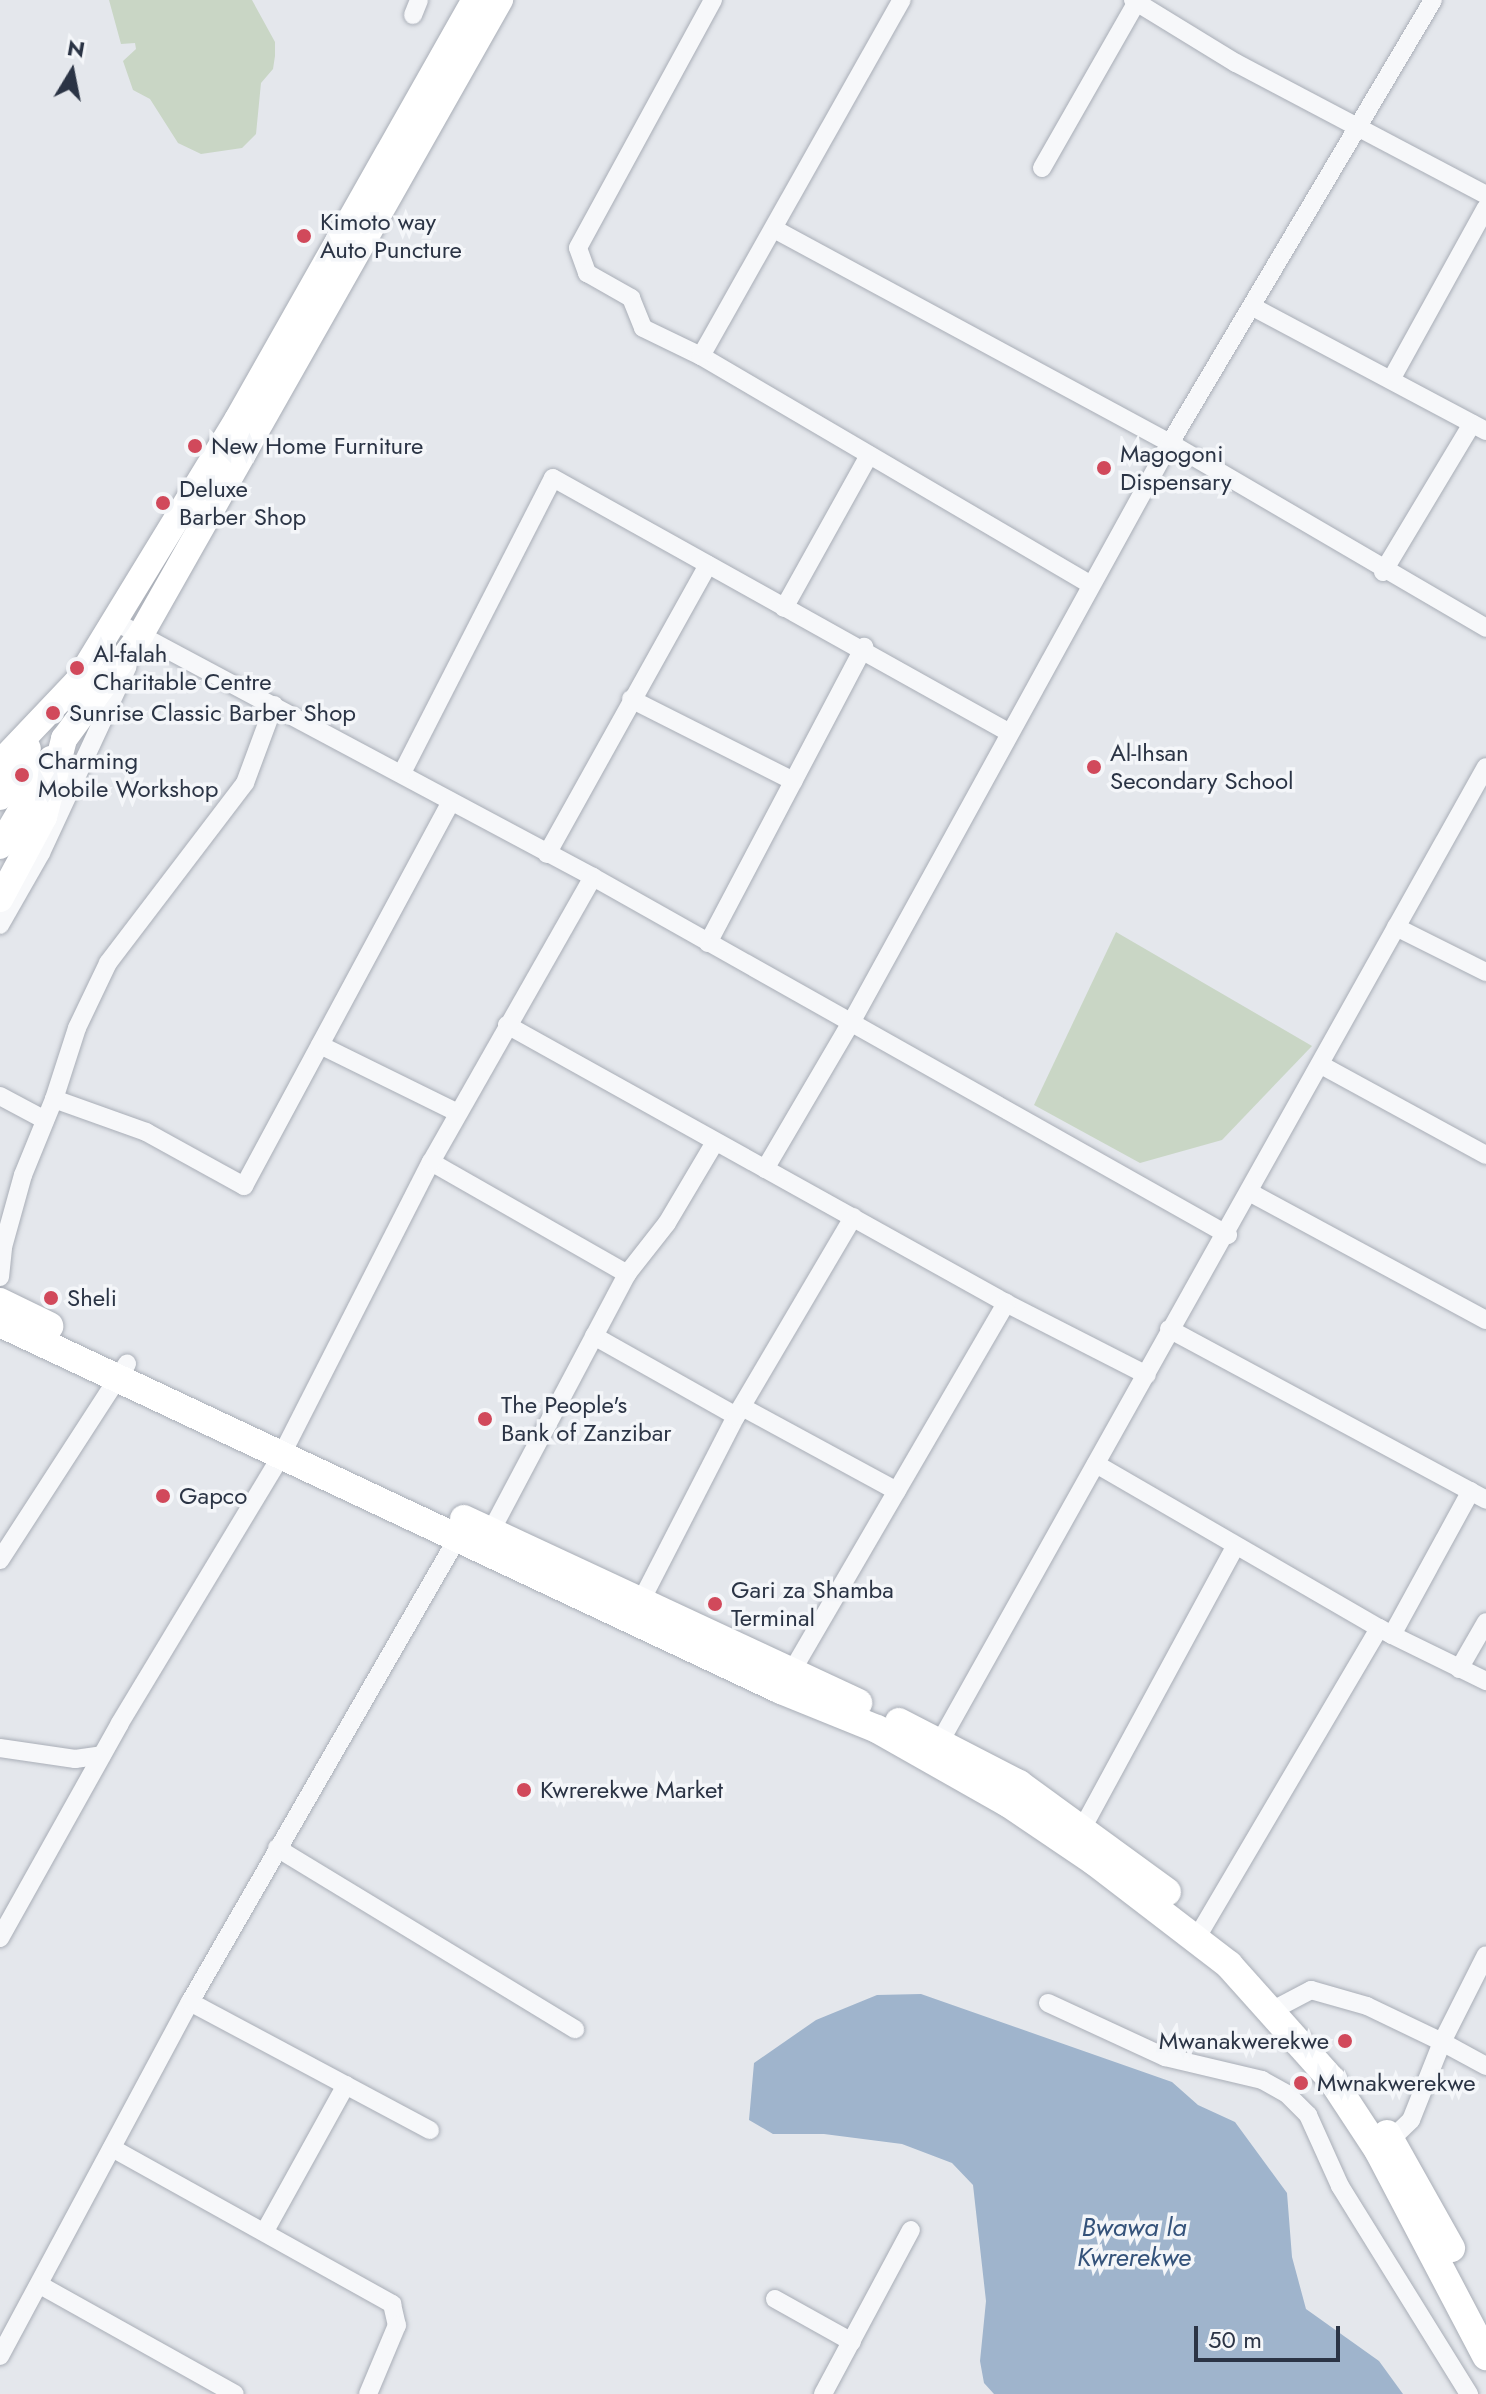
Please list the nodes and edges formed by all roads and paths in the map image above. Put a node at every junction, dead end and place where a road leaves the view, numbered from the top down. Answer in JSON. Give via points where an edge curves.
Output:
{"nodes":[{"id":1,"x":475,"y":0,"type":"edge"},
{"id":2,"x":500,"y":0,"type":"edge"},
{"id":3,"x":713,"y":0,"type":"edge"},
{"id":4,"x":902,"y":0,"type":"edge"},
{"id":5,"x":1433,"y":0,"type":"edge"},
{"id":6,"x":1136,"y":1,"type":"edge"},
{"id":7,"x":1355,"y":124,"type":"junction"},
{"id":8,"x":1042,"y":168,"type":"dead end"},
{"id":9,"x":1486,"y":195,"type":"edge"},
{"id":10,"x":1486,"y":208,"type":"edge"},
{"id":11,"x":776,"y":230,"type":"junction"},
{"id":12,"x":1253,"y":307,"type":"junction"},
{"id":13,"x":701,"y":356,"type":"junction"},
{"id":14,"x":1392,"y":378,"type":"junction"},
{"id":15,"x":1479,"y":428,"type":"edge"},
{"id":16,"x":1170,"y":443,"type":"junction"},
{"id":17,"x":869,"y":455,"type":"junction"},
{"id":18,"x":708,"y":565,"type":"junction"},
{"id":19,"x":1383,"y":572,"type":"junction"},
{"id":20,"x":1090,"y":584,"type":"junction"},
{"id":21,"x":784,"y":608,"type":"junction"},
{"id":22,"x":114,"y":621,"type":"junction"},
{"id":23,"x":1486,"y":628,"type":"edge"},
{"id":24,"x":141,"y":634,"type":"junction"},
{"id":25,"x":864,"y":647,"type":"junction"},
{"id":26,"x":631,"y":699,"type":"junction"},
{"id":27,"x":274,"y":705,"type":"junction"},
{"id":28,"x":42,"y":724,"type":"junction"},
{"id":29,"x":1008,"y":732,"type":"junction"},
{"id":30,"x":64,"y":739,"type":"junction"},
{"id":31,"x":0,"y":763,"type":"edge"},
{"id":32,"x":1486,"y":767,"type":"edge"},
{"id":33,"x":402,"y":773,"type":"junction"},
{"id":34,"x":793,"y":781,"type":"junction"},
{"id":35,"x":1479,"y":794,"type":"edge"},
{"id":36,"x":0,"y":797,"type":"edge"},
{"id":37,"x":451,"y":802,"type":"junction"},
{"id":38,"x":0,"y":846,"type":"edge"},
{"id":39,"x":547,"y":854,"type":"junction"},
{"id":40,"x":593,"y":877,"type":"junction"},
{"id":41,"x":0,"y":899,"type":"edge"},
{"id":42,"x":0,"y":925,"type":"edge"},
{"id":43,"x":1396,"y":927,"type":"junction"},
{"id":44,"x":708,"y":943,"type":"junction"},
{"id":45,"x":1486,"y":972,"type":"edge"},
{"id":46,"x":852,"y":1021,"type":"junction"},
{"id":47,"x":507,"y":1025,"type":"junction"},
{"id":48,"x":320,"y":1045,"type":"junction"},
{"id":49,"x":1321,"y":1065,"type":"junction"},
{"id":50,"x":0,"y":1096,"type":"edge"},
{"id":51,"x":54,"y":1099,"type":"junction"},
{"id":52,"x":458,"y":1113,"type":"junction"},
{"id":53,"x":45,"y":1120,"type":"junction"},
{"id":54,"x":715,"y":1142,"type":"junction"},
{"id":55,"x":1486,"y":1155,"type":"edge"},
{"id":56,"x":431,"y":1162,"type":"junction"},
{"id":57,"x":765,"y":1169,"type":"junction"},
{"id":58,"x":1251,"y":1193,"type":"junction"},
{"id":59,"x":853,"y":1217,"type":"junction"},
{"id":60,"x":1228,"y":1235,"type":"junction"},
{"id":61,"x":627,"y":1274,"type":"junction"},
{"id":62,"x":0,"y":1277,"type":"edge"},
{"id":63,"x":1486,"y":1298,"type":"edge"},
{"id":64,"x":0,"y":1302,"type":"edge"},
{"id":65,"x":1006,"y":1303,"type":"junction"},
{"id":66,"x":1481,"y":1317,"type":"edge"},
{"id":67,"x":0,"y":1323,"type":"edge"},
{"id":68,"x":1169,"y":1329,"type":"junction"},
{"id":69,"x":594,"y":1336,"type":"junction"},
{"id":70,"x":123,"y":1372,"type":"junction"},
{"id":71,"x":1147,"y":1375,"type":"junction"},
{"id":72,"x":739,"y":1411,"type":"junction"},
{"id":73,"x":285,"y":1448,"type":"junction"},
{"id":74,"x":1096,"y":1464,"type":"junction"},
{"id":75,"x":897,"y":1491,"type":"junction"},
{"id":76,"x":1478,"y":1495,"type":"edge"},
{"id":77,"x":491,"y":1531,"type":"junction"},
{"id":78,"x":458,"y":1537,"type":"junction"},
{"id":79,"x":1235,"y":1547,"type":"junction"},
{"id":80,"x":0,"y":1560,"type":"edge"},
{"id":81,"x":641,"y":1601,"type":"junction"},
{"id":82,"x":1486,"y":1622,"type":"edge"},
{"id":83,"x":1386,"y":1632,"type":"junction"},
{"id":84,"x":1459,"y":1669,"type":"junction"},
{"id":85,"x":792,"y":1671,"type":"junction"},
{"id":86,"x":1486,"y":1681,"type":"edge"},
{"id":87,"x":941,"y":1740,"type":"junction"},
{"id":88,"x":0,"y":1748,"type":"edge"},
{"id":89,"x":102,"y":1755,"type":"junction"},
{"id":90,"x":1083,"y":1827,"type":"junction"},
{"id":91,"x":277,"y":1848,"type":"junction"},
{"id":92,"x":1202,"y":1932,"type":"junction"},
{"id":93,"x":0,"y":1938,"type":"edge"},
{"id":94,"x":1486,"y":1955,"type":"edge"},
{"id":95,"x":190,"y":2002,"type":"junction"},
{"id":96,"x":1048,"y":2003,"type":"dead end"},
{"id":97,"x":1279,"y":2004,"type":"junction"},
{"id":98,"x":575,"y":2029,"type":"dead end"},
{"id":99,"x":1442,"y":2042,"type":"junction"},
{"id":100,"x":1486,"y":2066,"type":"edge"},
{"id":101,"x":346,"y":2085,"type":"junction"},
{"id":102,"x":430,"y":2130,"type":"dead end"},
{"id":103,"x":1386,"y":2146,"type":"junction"},
{"id":104,"x":112,"y":2148,"type":"junction"},
{"id":105,"x":911,"y":2230,"type":"dead end"},
{"id":106,"x":265,"y":2231,"type":"junction"},
{"id":107,"x":40,"y":2285,"type":"junction"},
{"id":108,"x":775,"y":2299,"type":"dead end"},
{"id":109,"x":1486,"y":2316,"type":"edge"},
{"id":110,"x":852,"y":2342,"type":"junction"},
{"id":111,"x":0,"y":2356,"type":"edge"},
{"id":112,"x":1486,"y":2356,"type":"edge"},
{"id":113,"x":235,"y":2394,"type":"edge"},
{"id":114,"x":368,"y":2394,"type":"edge"},
{"id":115,"x":823,"y":2394,"type":"edge"},
{"id":116,"x":1469,"y":2394,"type":"edge"}],
"edges":[{"from":1,"to":22,"type":"main road","via":[[237,420]]},
{"from":2,"to":24,"type":"main road"},
{"from":3,"to":13,"type":"street","via":[[578,248],[587,273],[631,298],[643,328]]},
{"from":4,"to":11,"type":"street"},
{"from":5,"to":7,"type":"street"},
{"from":6,"to":7,"type":"street","via":[[1236,63]]},
{"from":6,"to":8,"type":"street"},
{"from":7,"to":9,"type":"street"},
{"from":7,"to":12,"type":"street"},
{"from":10,"to":14,"type":"street"},
{"from":11,"to":13,"type":"street"},
{"from":11,"to":16,"type":"street"},
{"from":12,"to":14,"type":"street"},
{"from":12,"to":16,"type":"street"},
{"from":13,"to":17,"type":"street"},
{"from":14,"to":15,"type":"street"},
{"from":15,"to":19,"type":"street"},
{"from":16,"to":19,"type":"street"},
{"from":16,"to":20,"type":"street"},
{"from":17,"to":20,"type":"street"},
{"from":17,"to":21,"type":"street"},
{"from":18,"to":21,"type":"street"},
{"from":18,"to":26,"type":"street"},
{"from":18,"to":33,"type":"street","via":[[553,478]]},
{"from":19,"to":23,"type":"street"},
{"from":20,"to":29,"type":"street"},
{"from":21,"to":25,"type":"street"},
{"from":22,"to":24,"type":"street"},
{"from":22,"to":28,"type":"main road","via":[[77,682]]},
{"from":24,"to":27,"type":"street"},
{"from":24,"to":30,"type":"main road"},
{"from":24,"to":42,"type":"street","via":[[54,827]]},
{"from":25,"to":29,"type":"street"},
{"from":25,"to":34,"type":"street"},
{"from":26,"to":34,"type":"street"},
{"from":26,"to":39,"type":"street"},
{"from":27,"to":33,"type":"street"},
{"from":27,"to":51,"type":"street","via":[[245,783],[108,963],[77,1028]]},
{"from":28,"to":31,"type":"main road"},
{"from":28,"to":36,"type":"main road"},
{"from":29,"to":46,"type":"street"},
{"from":30,"to":38,"type":"main road"},
{"from":30,"to":41,"type":"main road","via":[[44,817]]},
{"from":32,"to":35,"type":"street"},
{"from":33,"to":37,"type":"street"},
{"from":34,"to":44,"type":"street"},
{"from":35,"to":43,"type":"street"},
{"from":37,"to":39,"type":"street"},
{"from":37,"to":48,"type":"street"},
{"from":39,"to":40,"type":"street"},
{"from":40,"to":44,"type":"street"},
{"from":40,"to":47,"type":"street"},
{"from":43,"to":45,"type":"street"},
{"from":43,"to":49,"type":"street"},
{"from":44,"to":46,"type":"street"},
{"from":46,"to":57,"type":"street"},
{"from":46,"to":60,"type":"street"},
{"from":47,"to":52,"type":"street"},
{"from":47,"to":54,"type":"street"},
{"from":48,"to":51,"type":"street","via":[[244,1186],[146,1132]]},
{"from":48,"to":52,"type":"street"},
{"from":49,"to":55,"type":"street"},
{"from":49,"to":58,"type":"street"},
{"from":50,"to":53,"type":"street"},
{"from":51,"to":53,"type":"street"},
{"from":52,"to":56,"type":"street"},
{"from":53,"to":62,"type":"street","via":[[23,1175]]},
{"from":54,"to":57,"type":"street"},
{"from":54,"to":61,"type":"street","via":[[667,1223]]},
{"from":56,"to":61,"type":"street"},
{"from":56,"to":73,"type":"street"},
{"from":57,"to":59,"type":"street"},
{"from":58,"to":60,"type":"street"},
{"from":58,"to":66,"type":"street"},
{"from":59,"to":65,"type":"street"},
{"from":59,"to":72,"type":"street"},
{"from":60,"to":68,"type":"street"},
{"from":61,"to":69,"type":"street"},
{"from":63,"to":66,"type":"street"},
{"from":64,"to":70,"type":"main road"},
{"from":65,"to":71,"type":"street"},
{"from":65,"to":75,"type":"street"},
{"from":67,"to":70,"type":"main road"},
{"from":68,"to":71,"type":"street"},
{"from":68,"to":76,"type":"street"},
{"from":69,"to":72,"type":"street"},
{"from":69,"to":77,"type":"street"},
{"from":70,"to":73,"type":"main road"},
{"from":70,"to":80,"type":"street"},
{"from":71,"to":74,"type":"street"},
{"from":72,"to":75,"type":"street"},
{"from":72,"to":81,"type":"street"},
{"from":73,"to":77,"type":"main road"},
{"from":73,"to":78,"type":"main road"},
{"from":73,"to":89,"type":"street"},
{"from":74,"to":79,"type":"street"},
{"from":74,"to":87,"type":"street"},
{"from":75,"to":85,"type":"street"},
{"from":76,"to":83,"type":"street"},
{"from":77,"to":81,"type":"main road"},
{"from":78,"to":91,"type":"street"},
{"from":78,"to":92,"type":"main road","via":[[930,1757]]},
{"from":79,"to":83,"type":"street"},
{"from":79,"to":90,"type":"street"},
{"from":81,"to":85,"type":"main road"},
{"from":82,"to":84,"type":"street"},
{"from":83,"to":84,"type":"street"},
{"from":83,"to":92,"type":"street"},
{"from":84,"to":86,"type":"street"},
{"from":85,"to":87,"type":"main road"},
{"from":87,"to":90,"type":"main road"},
{"from":88,"to":89,"type":"street","via":[[75,1759]]},
{"from":89,"to":93,"type":"street"},
{"from":90,"to":92,"type":"main road"},
{"from":91,"to":95,"type":"street"},
{"from":91,"to":98,"type":"street"},
{"from":92,"to":97,"type":"main road"},
{"from":94,"to":99,"type":"street"},
{"from":95,"to":101,"type":"street"},
{"from":95,"to":104,"type":"street"},
{"from":96,"to":116,"type":"street","via":[[1165,2057],[1262,2080],[1287,2094],[1308,2115],[1340,2186]]},
{"from":97,"to":99,"type":"street","via":[[1311,1990],[1340,1996]]},
{"from":97,"to":103,"type":"main road"},
{"from":99,"to":100,"type":"street"},
{"from":99,"to":103,"type":"street","via":[[1411,2120]]},
{"from":101,"to":102,"type":"street"},
{"from":101,"to":106,"type":"street"},
{"from":103,"to":109,"type":"main road"},
{"from":103,"to":112,"type":"main road"},
{"from":104,"to":106,"type":"street"},
{"from":104,"to":107,"type":"street"},
{"from":105,"to":110,"type":"street"},
{"from":106,"to":114,"type":"street","via":[[392,2304],[397,2325]]},
{"from":107,"to":111,"type":"street"},
{"from":107,"to":113,"type":"street"},
{"from":108,"to":110,"type":"street"},
{"from":110,"to":115,"type":"street"}]}
